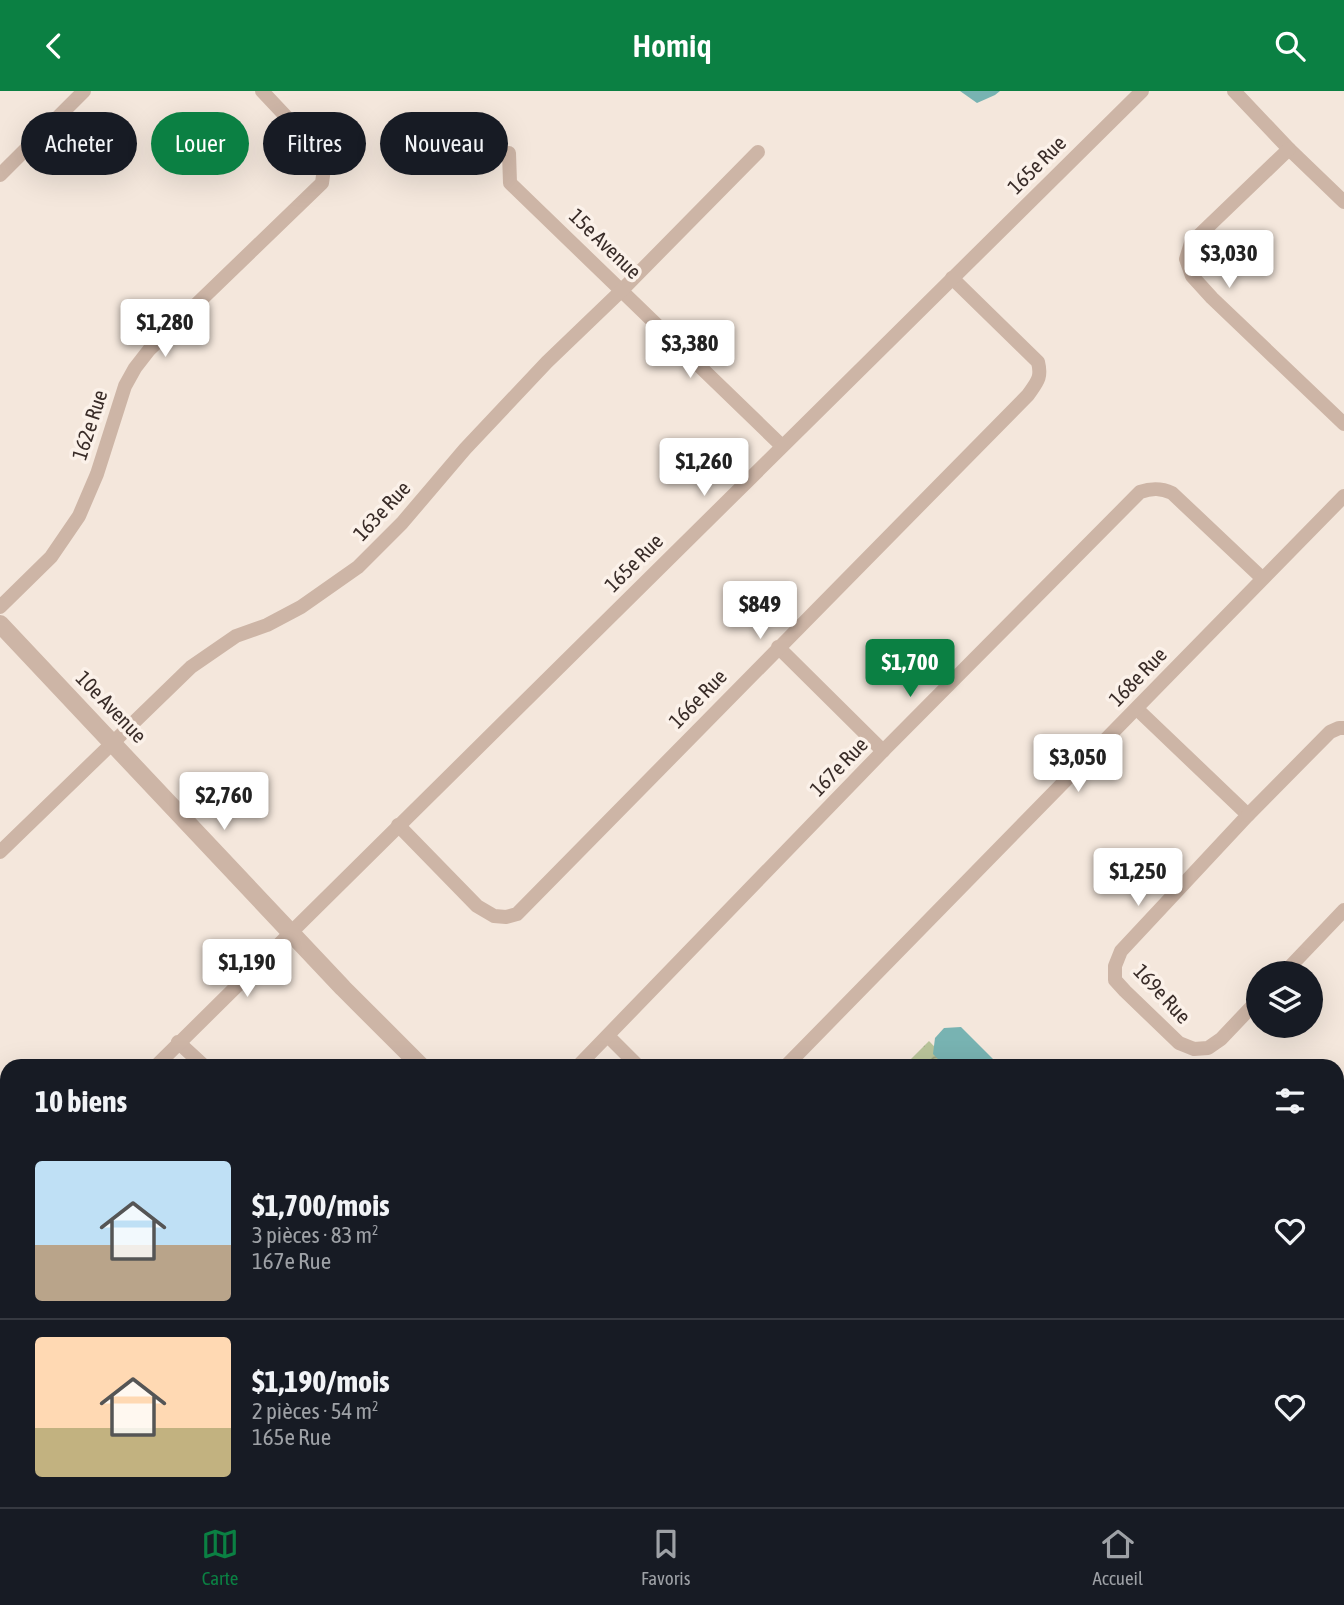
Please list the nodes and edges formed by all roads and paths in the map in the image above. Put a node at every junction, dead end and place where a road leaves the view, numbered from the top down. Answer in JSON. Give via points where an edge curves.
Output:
{"nodes":[{"id":1,"x":84,"y":91,"type":"edge"},
{"id":2,"x":262,"y":91,"type":"edge"},
{"id":3,"x":1142,"y":91,"type":"edge"},
{"id":4,"x":1234,"y":91,"type":"edge"},
{"id":5,"x":1289,"y":149,"type":"junction"},
{"id":6,"x":758,"y":152,"type":"dead end"},
{"id":7,"x":509,"y":153,"type":"dead end"},
{"id":8,"x":0,"y":175,"type":"edge"},
{"id":9,"x":1344,"y":202,"type":"edge"},
{"id":10,"x":952,"y":278,"type":"junction"},
{"id":11,"x":622,"y":290,"type":"junction"},
{"id":12,"x":1344,"y":424,"type":"edge"},
{"id":13,"x":782,"y":446,"type":"junction"},
{"id":14,"x":1344,"y":496,"type":"edge"},
{"id":15,"x":1262,"y":578,"type":"junction"},
{"id":16,"x":0,"y":607,"type":"edge"},
{"id":17,"x":0,"y":624,"type":"edge"},
{"id":18,"x":778,"y":647,"type":"junction"},
{"id":19,"x":1137,"y":709,"type":"junction"},
{"id":20,"x":1344,"y":728,"type":"edge"},
{"id":21,"x":114,"y":743,"type":"junction"},
{"id":22,"x":883,"y":751,"type":"junction"},
{"id":23,"x":1248,"y":815,"type":"junction"},
{"id":24,"x":398,"y":825,"type":"junction"},
{"id":25,"x":0,"y":852,"type":"edge"},
{"id":26,"x":1344,"y":910,"type":"edge"},
{"id":27,"x":291,"y":931,"type":"junction"},
{"id":28,"x":1295,"y":961,"type":"edge"},
{"id":29,"x":1246,"y":1013,"type":"edge"},
{"id":30,"x":608,"y":1036,"type":"junction"},
{"id":31,"x":178,"y":1042,"type":"junction"},
{"id":32,"x":162,"y":1059,"type":"edge"},
{"id":33,"x":196,"y":1059,"type":"edge"},
{"id":34,"x":414,"y":1059,"type":"edge"},
{"id":35,"x":585,"y":1059,"type":"edge"},
{"id":36,"x":631,"y":1059,"type":"edge"},
{"id":37,"x":793,"y":1059,"type":"edge"}],
"edges":[{"from":1,"to":8,"type":"street"},
{"from":2,"to":16,"type":"street","name":"162e Rue","via":[[325,161],[322,183],[135,368],[79,516],[51,557]]},
{"from":3,"to":10,"type":"street","name":"165e Rue"},
{"from":4,"to":5,"type":"street"},
{"from":5,"to":9,"type":"street"},
{"from":5,"to":12,"type":"street","via":[[1191,243],[1186,259],[1192,276],[1212,298]]},
{"from":6,"to":11,"type":"street","name":"163e Rue"},
{"from":7,"to":11,"type":"street","name":"15e Avenue","via":[[510,183]]},
{"from":10,"to":13,"type":"street","name":"165e Rue"},
{"from":10,"to":18,"type":"street","name":"166e Rue","via":[[1038,362],[1037,382]]},
{"from":11,"to":13,"type":"street","name":"15e Avenue"},
{"from":11,"to":21,"type":"street","name":"163e Rue","via":[[547,362],[358,567],[301,607],[236,636],[191,667]]},
{"from":13,"to":24,"type":"street","name":"165e Rue"},
{"from":14,"to":15,"type":"street","name":"168e Rue"},
{"from":15,"to":19,"type":"street","name":"168e Rue"},
{"from":15,"to":22,"type":"street","name":"167e Rue","via":[[1172,493],[1164,489],[1140,492]]},
{"from":17,"to":21,"type":"street","name":"10e Avenue"},
{"from":18,"to":22,"type":"street"},
{"from":18,"to":24,"type":"street","name":"166e Rue","via":[[517,915],[494,916],[477,906]]},
{"from":19,"to":23,"type":"street"},
{"from":19,"to":37,"type":"street","name":"168e Rue"},
{"from":20,"to":23,"type":"street","name":"169e Rue","via":[[1330,732]]},
{"from":21,"to":25,"type":"street","name":"163e Rue"},
{"from":21,"to":27,"type":"street","name":"10e Avenue"},
{"from":22,"to":30,"type":"street","name":"167e Rue"},
{"from":23,"to":29,"type":"street","name":"169e Rue","via":[[1121,951],[1115,966],[1115,980],[1125,991],[1179,1043],[1194,1049],[1208,1048],[1221,1039]]},
{"from":24,"to":27,"type":"street","name":"165e Rue"},
{"from":26,"to":28,"type":"street"},
{"from":27,"to":31,"type":"street","name":"165e Rue"},
{"from":27,"to":34,"type":"street","name":"10e Avenue"},
{"from":30,"to":35,"type":"street","name":"167e Rue"},
{"from":30,"to":36,"type":"street"},
{"from":31,"to":32,"type":"street","name":"165e Rue"},
{"from":31,"to":33,"type":"street"}]}
